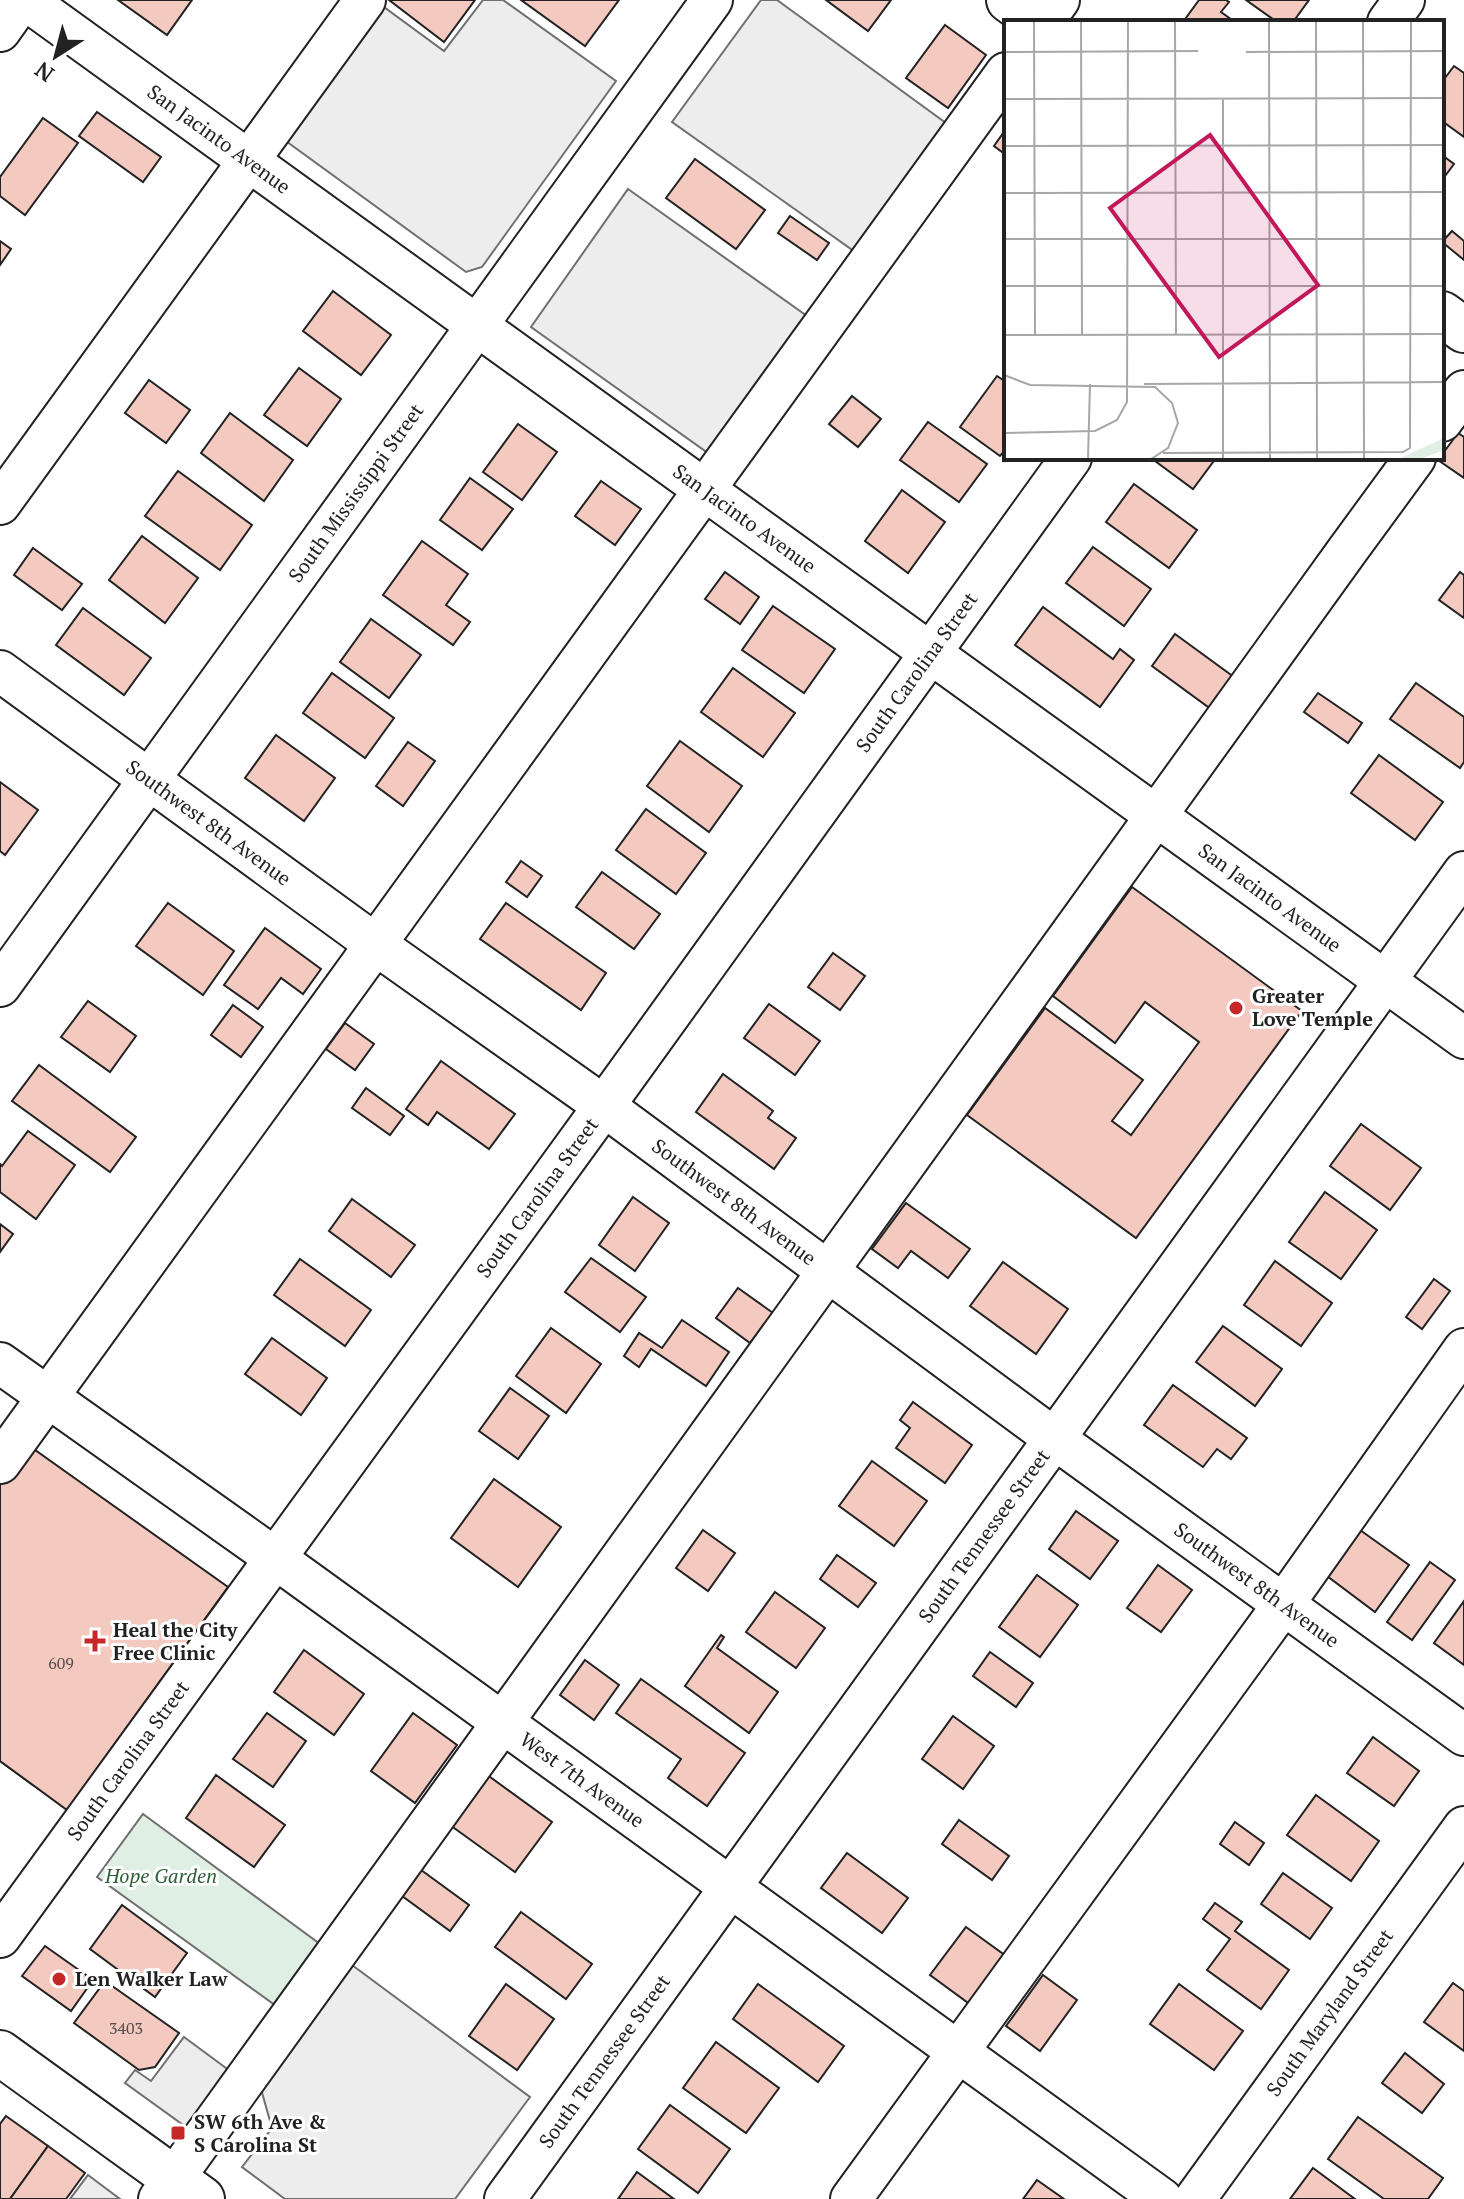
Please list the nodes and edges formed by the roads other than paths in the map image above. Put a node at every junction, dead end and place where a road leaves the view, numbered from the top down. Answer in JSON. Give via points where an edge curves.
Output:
{"nodes":[{"id":1,"x":24,"y":0,"type":"edge"},
{"id":2,"x":365,"y":0,"type":"edge"},
{"id":3,"x":712,"y":0,"type":"edge"},
{"id":4,"x":1009,"y":0,"type":"edge"},
{"id":5,"x":1059,"y":0,"type":"edge"},
{"id":6,"x":1404,"y":0,"type":"edge"},
{"id":7,"x":1038,"y":20,"type":"edge"},
{"id":8,"x":1043,"y":20,"type":"edge"},
{"id":9,"x":1389,"y":20,"type":"edge"},
{"id":10,"x":0,"y":31,"type":"edge"},
{"id":11,"x":1004,"y":76,"type":"edge"},
{"id":12,"x":248,"y":161,"type":"junction"},
{"id":13,"x":1444,"y":315,"type":"edge"},
{"id":14,"x":476,"y":326,"type":"junction"},
{"id":15,"x":1464,"y":330,"type":"edge"},
{"id":16,"x":1464,"y":391,"type":"edge"},
{"id":17,"x":1444,"y":418,"type":"edge"},
{"id":18,"x":1070,"y":460,"type":"edge"},
{"id":19,"x":1414,"y":460,"type":"edge"},
{"id":20,"x":705,"y":492,"type":"junction"},
{"id":21,"x":0,"y":504,"type":"edge"},
{"id":22,"x":930,"y":654,"type":"junction"},
{"id":23,"x":0,"y":671,"type":"edge"},
{"id":24,"x":149,"y":779,"type":"junction"},
{"id":25,"x":1154,"y":814,"type":"junction"},
{"id":26,"x":1464,"y":872,"type":"edge"},
{"id":27,"x":375,"y":944,"type":"junction"},
{"id":28,"x":1385,"y":981,"type":"junction"},
{"id":29,"x":0,"y":986,"type":"edge"},
{"id":30,"x":1464,"y":1038,"type":"edge"},
{"id":31,"x":604,"y":1106,"type":"junction"},
{"id":32,"x":828,"y":1272,"type":"junction"},
{"id":33,"x":1464,"y":1349,"type":"edge"},
{"id":34,"x":0,"y":1363,"type":"edge"},
{"id":35,"x":48,"y":1398,"type":"junction"},
{"id":36,"x":1055,"y":1439,"type":"junction"},
{"id":37,"x":0,"y":1463,"type":"edge"},
{"id":38,"x":275,"y":1558,"type":"junction"},
{"id":39,"x":1283,"y":1605,"type":"junction"},
{"id":40,"x":503,"y":1723,"type":"junction"},
{"id":41,"x":1464,"y":1735,"type":"edge"},
{"id":42,"x":1464,"y":1827,"type":"edge"},
{"id":43,"x":730,"y":1887,"type":"junction"},
{"id":44,"x":0,"y":1937,"type":"edge"},
{"id":45,"x":960,"y":2051,"type":"junction"},
{"id":46,"x":0,"y":2053,"type":"edge"},
{"id":47,"x":178,"y":2192,"type":"edge"},
{"id":48,"x":505,"y":2199,"type":"edge"},
{"id":49,"x":851,"y":2199,"type":"edge"},
{"id":50,"x":1162,"y":2199,"type":"edge"},
{"id":51,"x":1195,"y":2199,"type":"edge"}],
"edges":[{"from":1,"to":10,"type":"street"},
{"from":1,"to":12,"type":"street","name":"San Jacinto Avenue"},
{"from":2,"to":12,"type":"street"},
{"from":3,"to":14,"type":"street","name":"South Mississippi Street"},
{"from":4,"to":7,"type":"main road"},
{"from":5,"to":8,"type":"street"},
{"from":6,"to":9,"type":"street"},
{"from":11,"to":20,"type":"street"},
{"from":12,"to":14,"type":"street","name":"San Jacinto Avenue"},
{"from":12,"to":21,"type":"street"},
{"from":13,"to":15,"type":"main road"},
{"from":14,"to":20,"type":"street","name":"San Jacinto Avenue"},
{"from":14,"to":24,"type":"street","name":"South Mississippi Street"},
{"from":16,"to":17,"type":"street"},
{"from":18,"to":22,"type":"street","name":"South Carolina Street"},
{"from":19,"to":25,"type":"street"},
{"from":20,"to":22,"type":"street","name":"San Jacinto Avenue"},
{"from":20,"to":27,"type":"street"},
{"from":22,"to":25,"type":"street","name":"San Jacinto Avenue"},
{"from":22,"to":31,"type":"street","name":"South Carolina Street"},
{"from":23,"to":24,"type":"street","name":"Southwest 8th Avenue"},
{"from":24,"to":27,"type":"street","name":"Southwest 8th Avenue"},
{"from":24,"to":29,"type":"street","name":"South Mississippi Street"},
{"from":25,"to":28,"type":"street","name":"San Jacinto Avenue"},
{"from":25,"to":32,"type":"street"},
{"from":26,"to":28,"type":"street","name":"South Tennessee Street"},
{"from":27,"to":31,"type":"street","name":"Southwest 8th Avenue"},
{"from":27,"to":35,"type":"street"},
{"from":28,"to":30,"type":"street","name":"San Jacinto Avenue"},
{"from":28,"to":36,"type":"street","name":"South Tennessee Street"},
{"from":31,"to":32,"type":"street","name":"Southwest 8th Avenue"},
{"from":31,"to":38,"type":"street","name":"South Carolina Street"},
{"from":32,"to":36,"type":"street","name":"Southwest 8th Avenue"},
{"from":32,"to":40,"type":"street"},
{"from":33,"to":39,"type":"street"},
{"from":34,"to":35,"type":"street","name":"West 7th Avenue"},
{"from":35,"to":37,"type":"street"},
{"from":35,"to":38,"type":"street","name":"West 7th Avenue"},
{"from":36,"to":39,"type":"street","name":"Southwest 8th Avenue"},
{"from":36,"to":43,"type":"street","name":"South Tennessee Street"},
{"from":38,"to":40,"type":"street","name":"West 7th Avenue"},
{"from":38,"to":44,"type":"street","name":"South Carolina Street"},
{"from":39,"to":41,"type":"street","name":"Southwest 8th Avenue"},
{"from":39,"to":45,"type":"street"},
{"from":40,"to":43,"type":"street","name":"West 7th Avenue"},
{"from":40,"to":47,"type":"street"},
{"from":42,"to":51,"type":"street","name":"South Maryland Street"},
{"from":43,"to":45,"type":"street","name":"West 7th Avenue"},
{"from":43,"to":48,"type":"street","name":"South Tennessee Street"},
{"from":45,"to":49,"type":"street"},
{"from":45,"to":50,"type":"street","name":"West 7th Avenue"},
{"from":46,"to":47,"type":"main road"}]}
